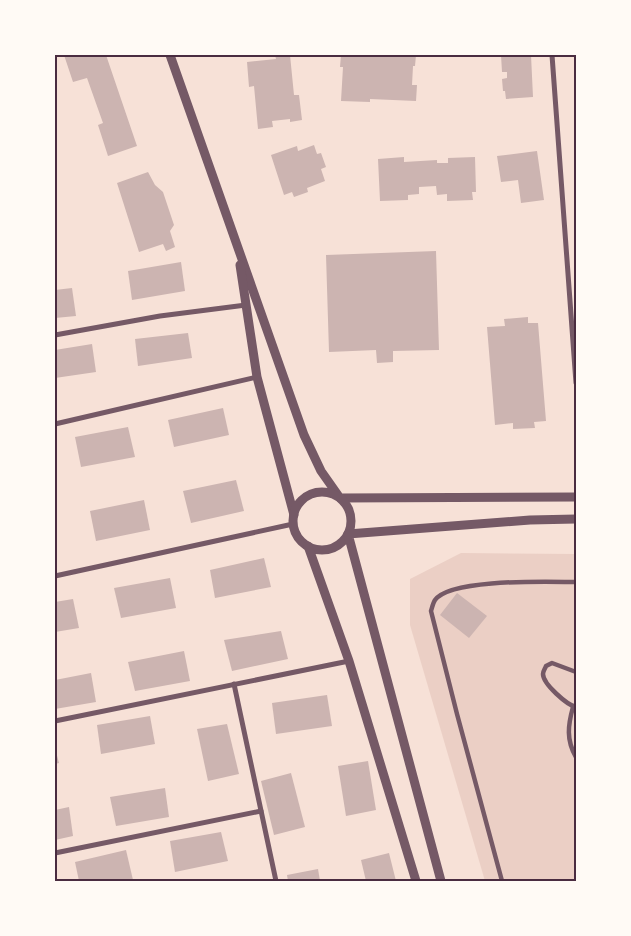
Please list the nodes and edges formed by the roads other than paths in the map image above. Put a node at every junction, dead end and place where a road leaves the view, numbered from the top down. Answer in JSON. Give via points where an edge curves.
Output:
{"nodes":[{"id":1,"x":170,"y":55,"type":"edge"},
{"id":2,"x":552,"y":55,"type":"edge"},
{"id":3,"x":236,"y":242,"type":"junction"},
{"id":4,"x":246,"y":305,"type":"junction"},
{"id":5,"x":55,"y":335,"type":"edge"},
{"id":6,"x":257,"y":377,"type":"junction"},
{"id":7,"x":576,"y":383,"type":"edge"},
{"id":8,"x":55,"y":424,"type":"edge"},
{"id":9,"x":576,"y":497,"type":"edge"},
{"id":10,"x":340,"y":498,"type":"junction"},
{"id":11,"x":294,"y":519,"type":"junction"},
{"id":12,"x":576,"y":520,"type":"edge"},
{"id":13,"x":348,"y":534,"type":"junction"},
{"id":14,"x":308,"y":546,"type":"junction"},
{"id":15,"x":55,"y":576,"type":"edge"},
{"id":16,"x":576,"y":582,"type":"edge"},
{"id":17,"x":349,"y":661,"type":"junction"},
{"id":18,"x":576,"y":672,"type":"edge"},
{"id":19,"x":234,"y":684,"type":"junction"},
{"id":20,"x":574,"y":707,"type":"edge"},
{"id":21,"x":55,"y":721,"type":"edge"},
{"id":22,"x":576,"y":757,"type":"edge"},
{"id":23,"x":261,"y":811,"type":"junction"},
{"id":24,"x":55,"y":853,"type":"edge"},
{"id":25,"x":276,"y":881,"type":"edge"},
{"id":26,"x":416,"y":881,"type":"edge"},
{"id":27,"x":440,"y":881,"type":"edge"},
{"id":28,"x":502,"y":881,"type":"edge"}],
"edges":[{"from":1,"to":3,"type":"street"},
{"from":2,"to":7,"type":"street"},
{"from":3,"to":4,"type":"street"},
{"from":3,"to":10,"type":"street","via":[[304,435],[321,471]]},
{"from":4,"to":5,"type":"street"},
{"from":4,"to":6,"type":"street"},
{"from":6,"to":8,"type":"street"},
{"from":6,"to":11,"type":"street"},
{"from":9,"to":10,"type":"street"},
{"from":10,"to":11,"type":"street","via":[[322,492],[312,494],[298,506]]},
{"from":10,"to":13,"type":"street","via":[[350,514]]},
{"from":11,"to":14,"type":"street","via":[[295,533]]},
{"from":11,"to":15,"type":"street"},
{"from":12,"to":13,"type":"street","via":[[530,520]]},
{"from":13,"to":14,"type":"street","via":[[338,546],[330,549]]},
{"from":13,"to":27,"type":"street"},
{"from":14,"to":17,"type":"street"},
{"from":16,"to":28,"type":"street","via":[[484,584],[447,592],[435,600],[431,611]]},
{"from":17,"to":19,"type":"street"},
{"from":17,"to":26,"type":"street"},
{"from":18,"to":20,"type":"street","via":[[552,663],[546,666],[543,674],[556,693]]},
{"from":19,"to":21,"type":"street"},
{"from":19,"to":23,"type":"street"},
{"from":20,"to":22,"type":"street","via":[[568,725],[568,740]]},
{"from":23,"to":24,"type":"street"},
{"from":23,"to":25,"type":"street"}]}
